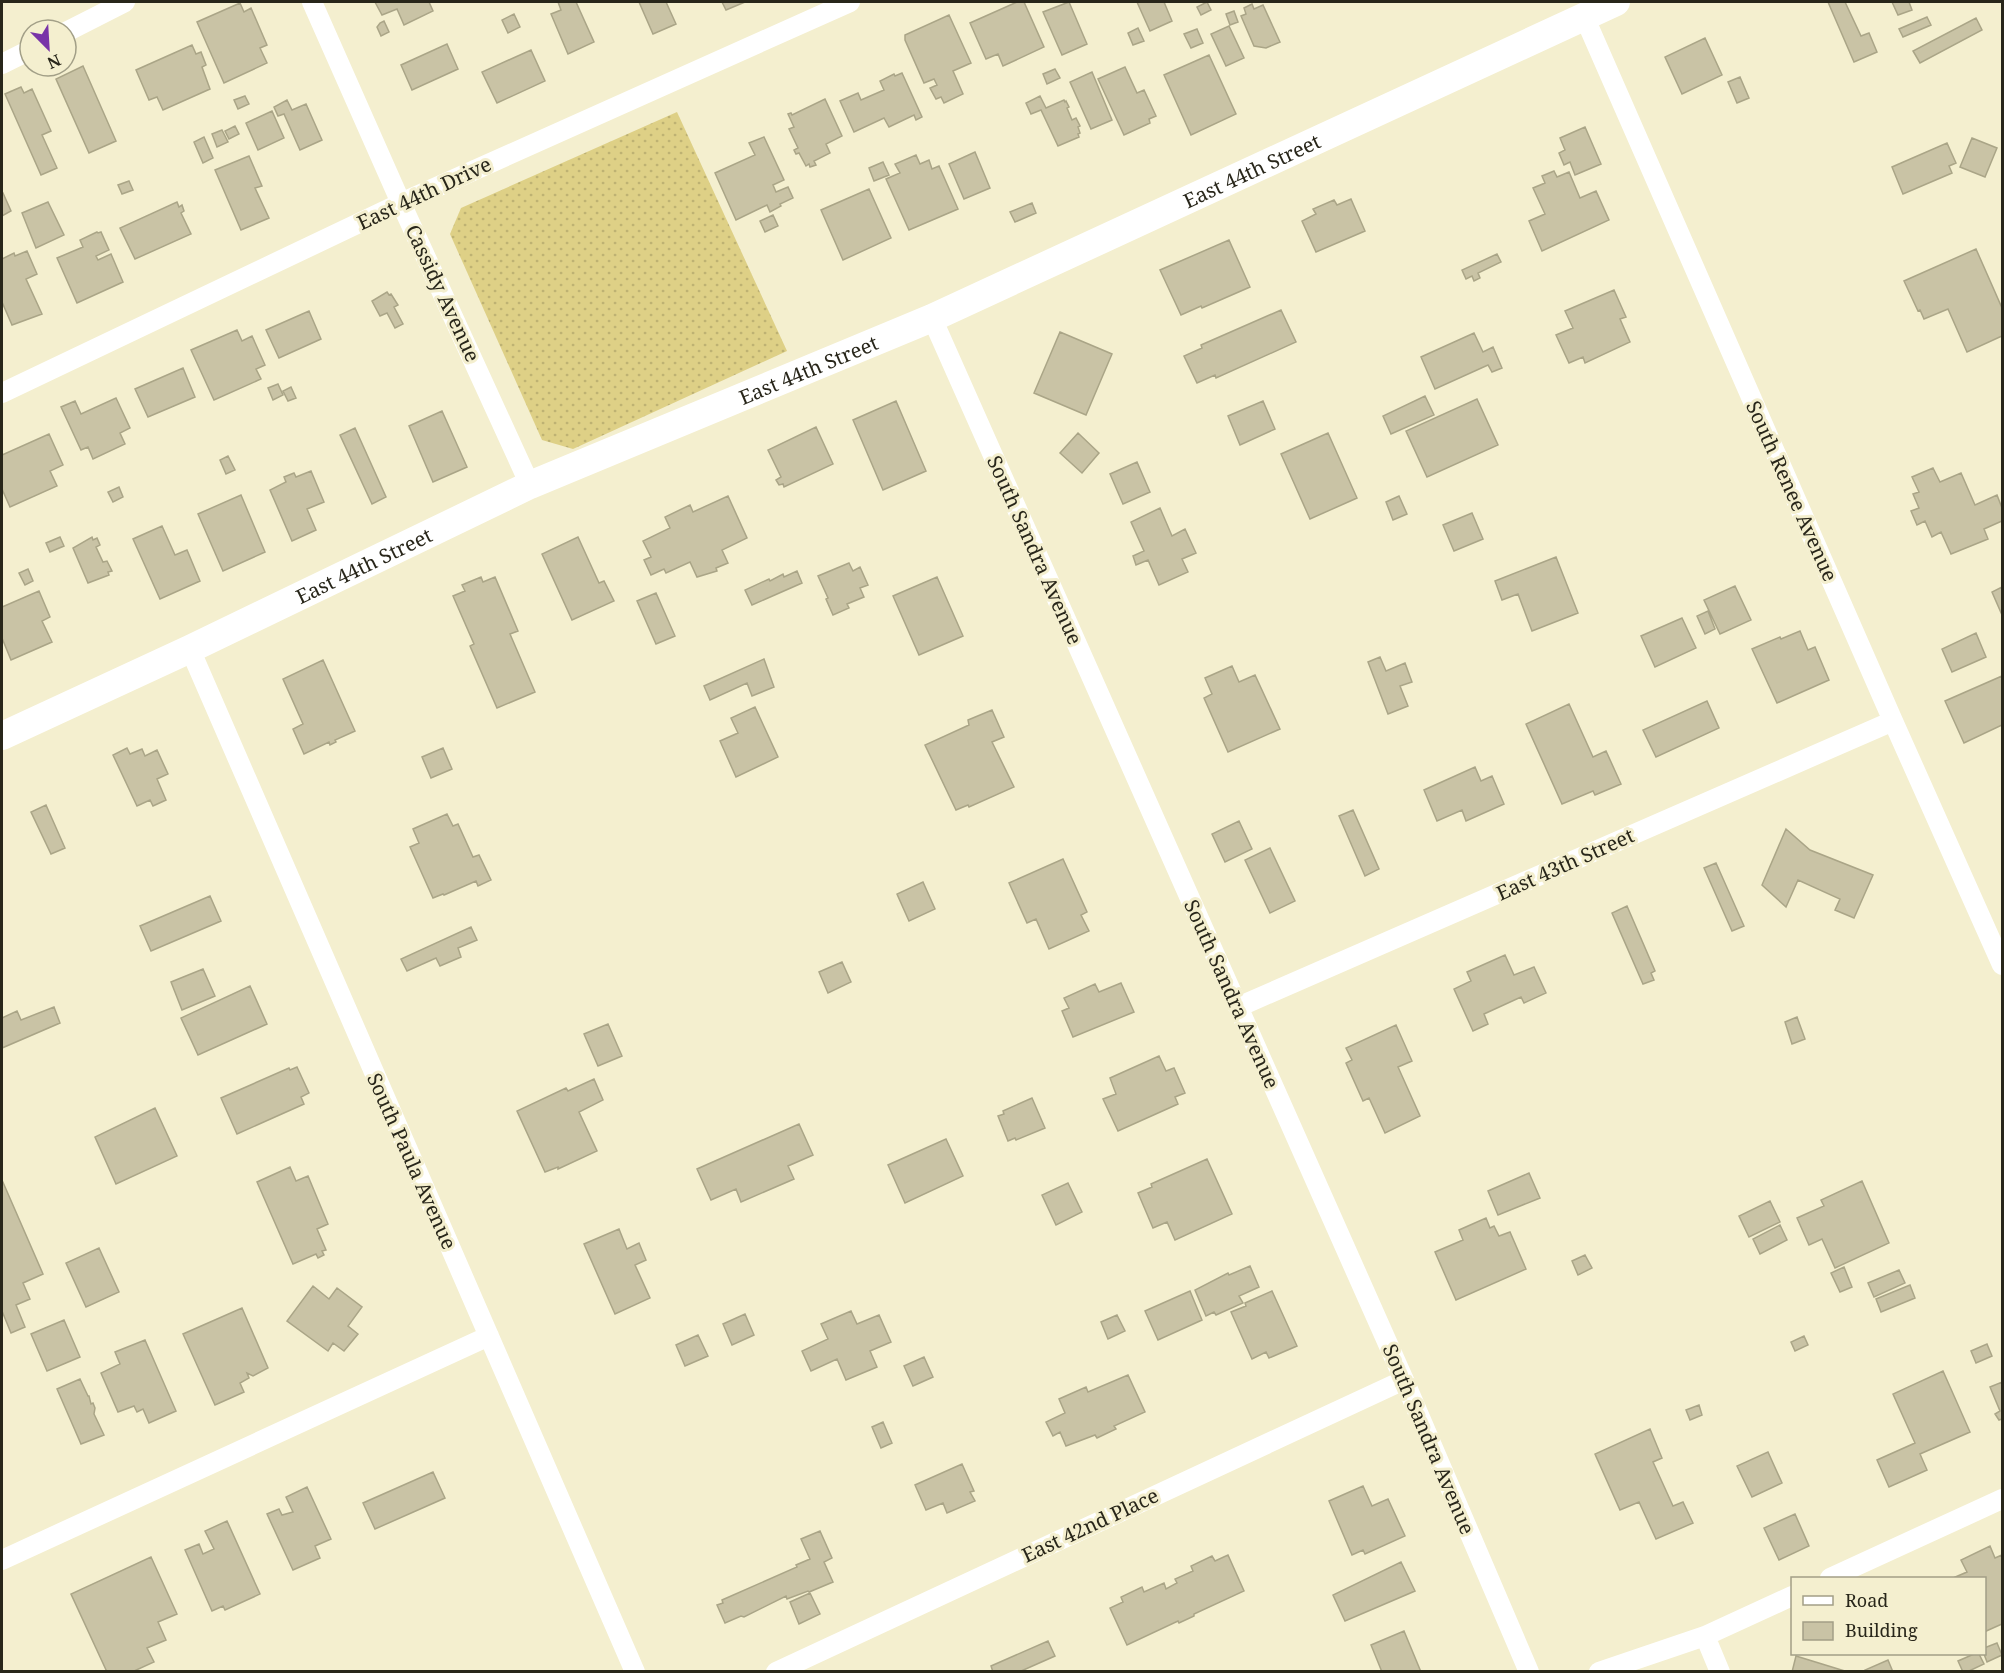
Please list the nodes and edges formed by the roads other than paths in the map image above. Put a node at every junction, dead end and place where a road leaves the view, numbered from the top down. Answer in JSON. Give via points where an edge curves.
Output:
{"nodes":[{"id":1,"x":125,"y":2,"type":"edge"},
{"id":2,"x":312,"y":2,"type":"edge"},
{"id":3,"x":850,"y":2,"type":"edge"},
{"id":4,"x":1616,"y":2,"type":"edge"},
{"id":5,"x":1584,"y":16,"type":"junction"},
{"id":6,"x":78,"y":26,"type":"edge"},
{"id":7,"x":18,"y":56,"type":"edge"},
{"id":8,"x":2,"y":64,"type":"edge"},
{"id":9,"x":401,"y":202,"type":"junction"},
{"id":10,"x":932,"y":318,"type":"junction"},
{"id":11,"x":2,"y":393,"type":"edge"},
{"id":12,"x":530,"y":485,"type":"junction"},
{"id":13,"x":190,"y":650,"type":"junction"},
{"id":14,"x":1893,"y":721,"type":"junction"},
{"id":15,"x":2,"y":736,"type":"edge"},
{"id":16,"x":2002,"y":966,"type":"edge"},
{"id":17,"x":1238,"y":1007,"type":"junction"},
{"id":18,"x":489,"y":1336,"type":"junction"},
{"id":19,"x":1404,"y":1380,"type":"junction"},
{"id":20,"x":2002,"y":1499,"type":"edge"},
{"id":21,"x":2,"y":1560,"type":"edge"},
{"id":22,"x":1832,"y":1577,"type":"edge"},
{"id":23,"x":1791,"y":1596,"type":"edge"},
{"id":24,"x":1705,"y":1636,"type":"junction"},
{"id":25,"x":635,"y":1671,"type":"edge"},
{"id":26,"x":776,"y":1671,"type":"edge"},
{"id":27,"x":1529,"y":1671,"type":"edge"},
{"id":28,"x":1599,"y":1671,"type":"edge"},
{"id":29,"x":1720,"y":1671,"type":"edge"}],
"edges":[{"from":1,"to":6,"type":"street"},
{"from":2,"to":9,"type":"street","name":"Cassidy Avenue"},
{"from":3,"to":9,"type":"street","name":"East 44th Drive"},
{"from":4,"to":5,"type":"street","name":"East 44th Street"},
{"from":5,"to":10,"type":"street","name":"East 44th Street"},
{"from":5,"to":14,"type":"street","name":"South Renee Avenue"},
{"from":7,"to":8,"type":"street"},
{"from":9,"to":11,"type":"street","name":"East 44th Drive"},
{"from":9,"to":12,"type":"street","name":"Cassidy Avenue"},
{"from":10,"to":12,"type":"street","name":"East 44th Street"},
{"from":10,"to":17,"type":"street","name":"South Sandra Avenue"},
{"from":12,"to":13,"type":"street","name":"East 44th Street"},
{"from":13,"to":15,"type":"street","name":"East 44th Street"},
{"from":13,"to":18,"type":"street","name":"South Paula Avenue"},
{"from":14,"to":16,"type":"street","name":"South Renee Avenue"},
{"from":14,"to":17,"type":"street","name":"East 43th Street"},
{"from":17,"to":19,"type":"street","name":"South Sandra Avenue"},
{"from":18,"to":21,"type":"street"},
{"from":18,"to":25,"type":"street","name":"South Paula Avenue"},
{"from":19,"to":26,"type":"street","name":"East 42nd Place"},
{"from":19,"to":27,"type":"street","name":"South Sandra Avenue"},
{"from":20,"to":22,"type":"street"},
{"from":23,"to":24,"type":"street"},
{"from":24,"to":28,"type":"street"},
{"from":24,"to":29,"type":"street"}]}
